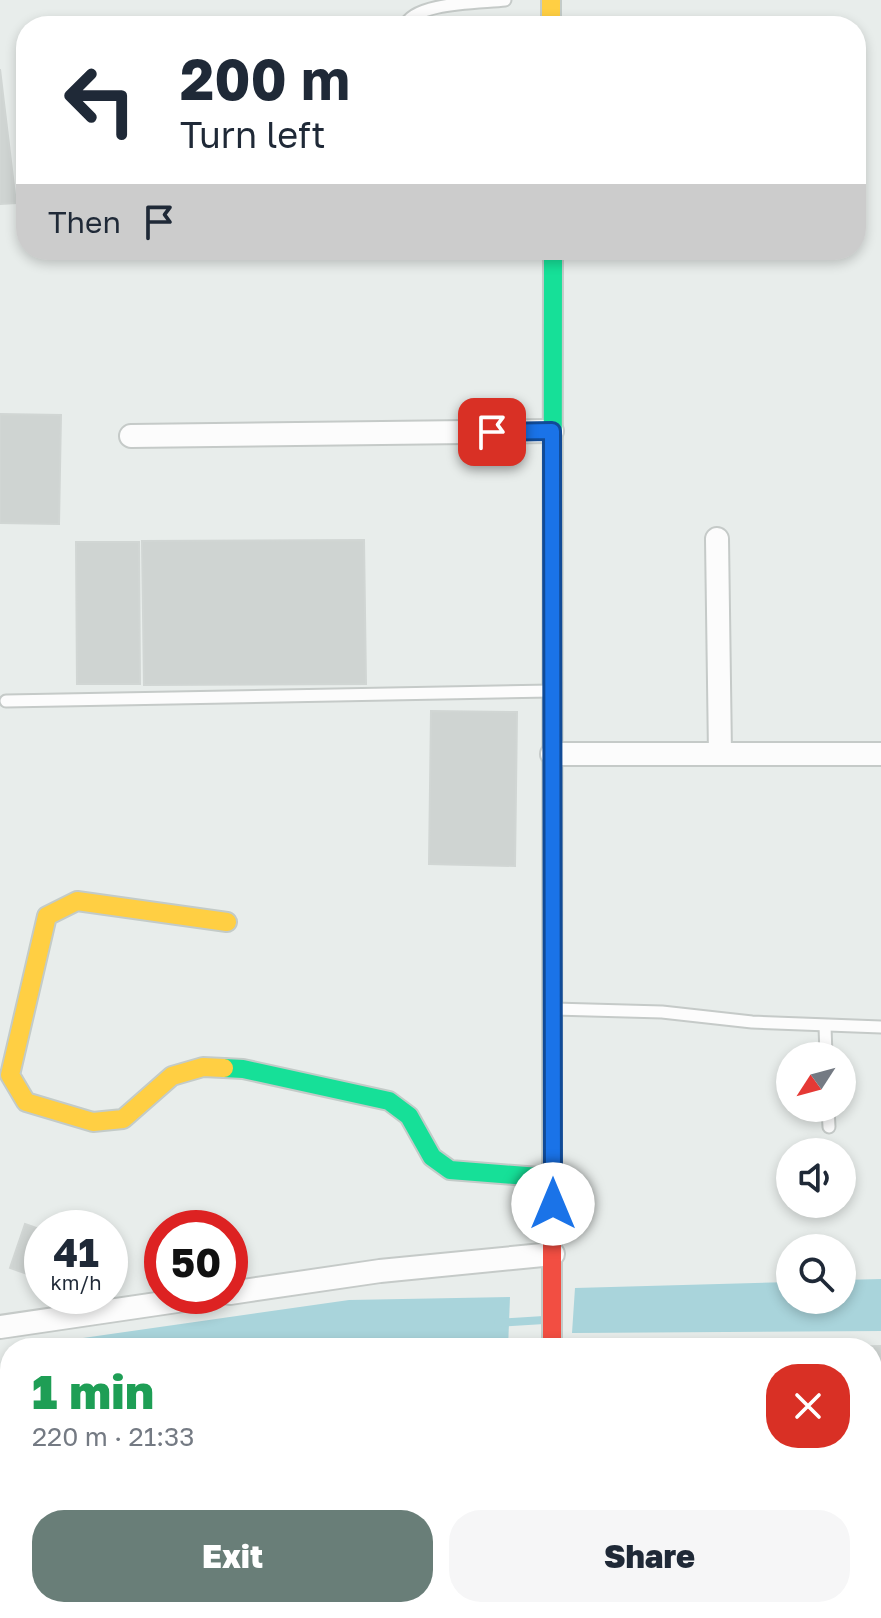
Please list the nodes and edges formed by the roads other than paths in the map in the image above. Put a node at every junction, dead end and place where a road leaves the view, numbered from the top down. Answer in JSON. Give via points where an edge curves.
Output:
{"nodes":[{"id":1,"x":505,"y":0,"type":"edge"},
{"id":2,"x":411,"y":16,"type":"edge"},
{"id":3,"x":553,"y":260,"type":"edge"},
{"id":4,"x":552,"y":431,"type":"junction"},
{"id":5,"x":131,"y":436,"type":"dead end"},
{"id":6,"x":717,"y":539,"type":"dead end"},
{"id":7,"x":552,"y":691,"type":"junction"},
{"id":8,"x":6,"y":701,"type":"dead end"},
{"id":9,"x":552,"y":754,"type":"junction"},
{"id":10,"x":720,"y":754,"type":"junction"},
{"id":11,"x":881,"y":754,"type":"edge"},
{"id":12,"x":227,"y":922,"type":"dead end"},
{"id":13,"x":552,"y":1009,"type":"junction"},
{"id":14,"x":825,"y":1026,"type":"junction"},
{"id":15,"x":881,"y":1027,"type":"edge"},
{"id":16,"x":826,"y":1042,"type":"edge"},
{"id":17,"x":829,"y":1122,"type":"edge"},
{"id":18,"x":829,"y":1127,"type":"dead end"},
{"id":19,"x":552,"y":1178,"type":"junction"},
{"id":20,"x":553,"y":1258,"type":"junction"},
{"id":21,"x":248,"y":1290,"type":"edge"},
{"id":22,"x":144,"y":1306,"type":"edge"},
{"id":23,"x":0,"y":1327,"type":"edge"},
{"id":24,"x":552,"y":1338,"type":"edge"}],
"edges":[{"from":1,"to":2,"type":"lane","via":[[425,9]]},
{"from":3,"to":4,"type":"main road"},
{"from":4,"to":5,"type":"street"},
{"from":4,"to":7,"type":"main road"},
{"from":6,"to":10,"type":"street"},
{"from":7,"to":8,"type":"lane"},
{"from":7,"to":9,"type":"main road"},
{"from":9,"to":10,"type":"street"},
{"from":9,"to":13,"type":"main road"},
{"from":10,"to":11,"type":"street"},
{"from":12,"to":19,"type":"main road","via":[[77,901],[47,916],[10,1075],[26,1102],[93,1122],[123,1119],[172,1076],[203,1067],[243,1069],[389,1101],[409,1116],[432,1157],[450,1170]]},
{"from":13,"to":14,"type":"lane"},
{"from":13,"to":19,"type":"main road"},
{"from":14,"to":15,"type":"lane"},
{"from":14,"to":16,"type":"lane"},
{"from":17,"to":18,"type":"lane"},
{"from":19,"to":20,"type":"main road"},
{"from":20,"to":21,"type":"street","via":[[380,1271]]},
{"from":20,"to":24,"type":"main road"},
{"from":22,"to":23,"type":"street"}]}
